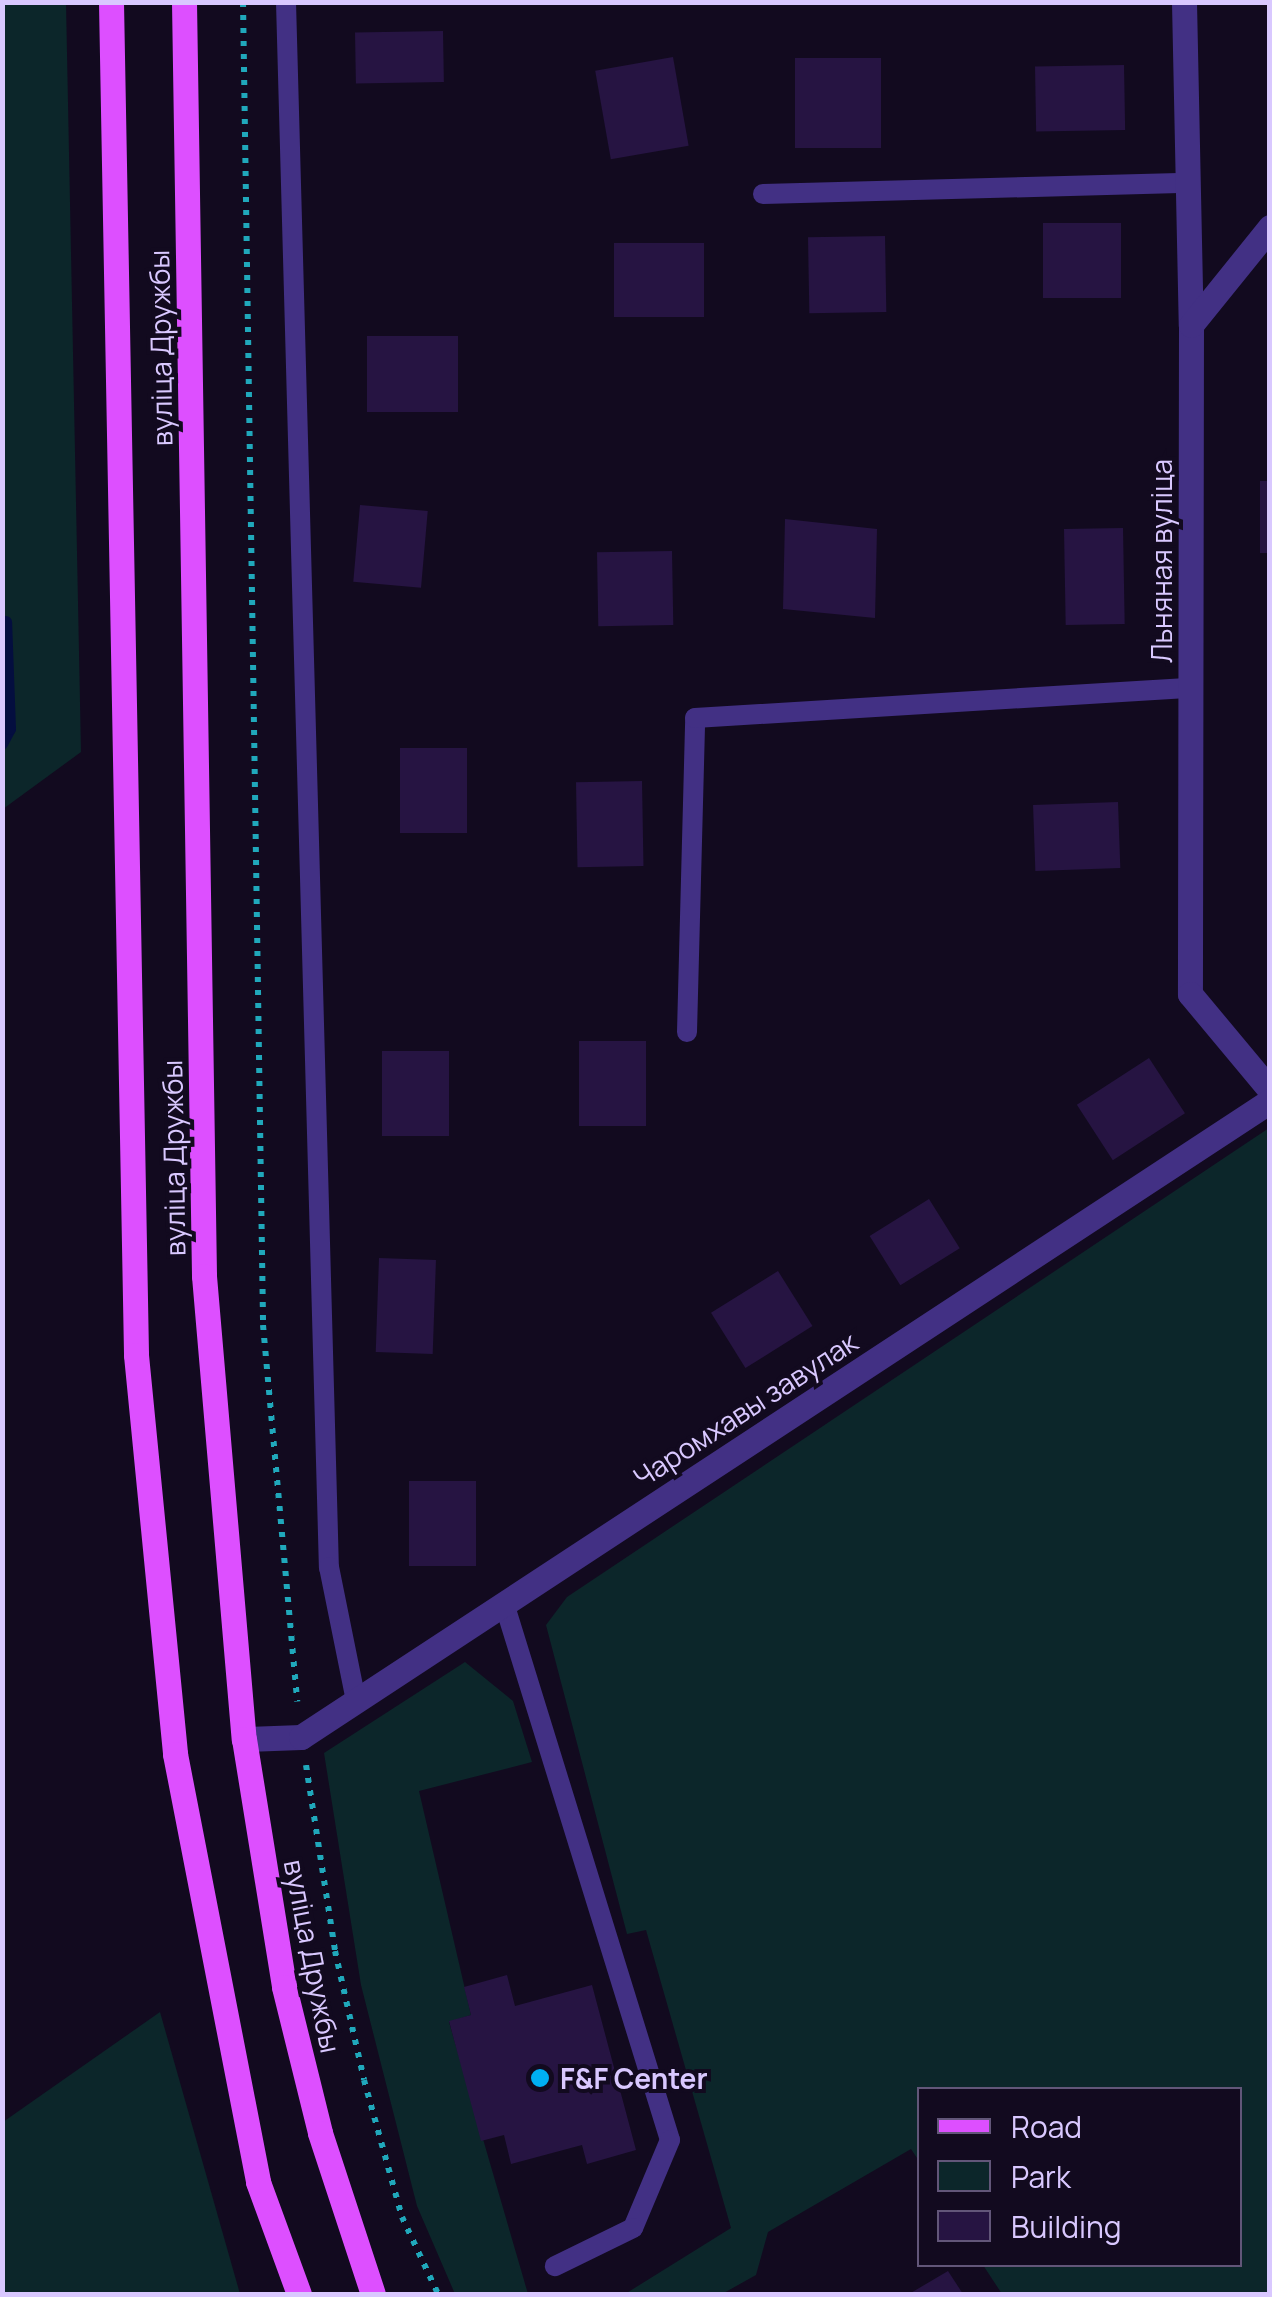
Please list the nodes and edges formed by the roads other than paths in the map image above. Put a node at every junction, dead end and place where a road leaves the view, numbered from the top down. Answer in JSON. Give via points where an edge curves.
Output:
{"nodes":[{"id":1,"x":111,"y":2,"type":"edge"},
{"id":2,"x":184,"y":2,"type":"edge"},
{"id":3,"x":286,"y":2,"type":"edge"},
{"id":4,"x":1184,"y":2,"type":"edge"},
{"id":5,"x":1189,"y":183,"type":"junction"},
{"id":6,"x":763,"y":194,"type":"dead end"},
{"id":7,"x":1270,"y":227,"type":"edge"},
{"id":8,"x":1192,"y":326,"type":"junction"},
{"id":9,"x":1191,"y":688,"type":"junction"},
{"id":10,"x":687,"y":1032,"type":"dead end"},
{"id":11,"x":1270,"y":1090,"type":"edge"},
{"id":12,"x":1270,"y":1101,"type":"edge"},
{"id":13,"x":504,"y":1603,"type":"junction"},
{"id":14,"x":356,"y":1701,"type":"junction"},
{"id":15,"x":244,"y":1738,"type":"junction"},
{"id":16,"x":555,"y":2266,"type":"dead end"},
{"id":17,"x":298,"y":2294,"type":"edge"},
{"id":18,"x":372,"y":2294,"type":"edge"}],
"edges":[{"from":1,"to":17,"type":"main road","name":"вуліца Дружбы","via":[[136,1355],[175,1754],[258,2182]]},
{"from":2,"to":15,"type":"main road","name":"вуліца Дружбы","via":[[204,1276]]},
{"from":3,"to":14,"type":"lane","via":[[329,1567]]},
{"from":4,"to":5,"type":"street","name":"Льняная вуліца"},
{"from":5,"to":6,"type":"lane"},
{"from":5,"to":8,"type":"street","name":"Льняная вуліца"},
{"from":7,"to":8,"type":"street"},
{"from":8,"to":9,"type":"street","name":"Льняная вуліца"},
{"from":9,"to":10,"type":"lane","via":[[695,718]]},
{"from":9,"to":11,"type":"street","name":"Льняная вуліца","via":[[1190,994]]},
{"from":12,"to":13,"type":"street","name":"Чаромхавы завулак"},
{"from":13,"to":14,"type":"street","name":"Чаромхавы завулак"},
{"from":13,"to":16,"type":"lane","via":[[670,2140],[632,2228]]},
{"from":14,"to":15,"type":"street","name":"Чаромхавы завулак","via":[[302,1737]]},
{"from":15,"to":18,"type":"main road","name":"вуліца Дружбы","via":[[284,1987],[320,2133]]}]}
